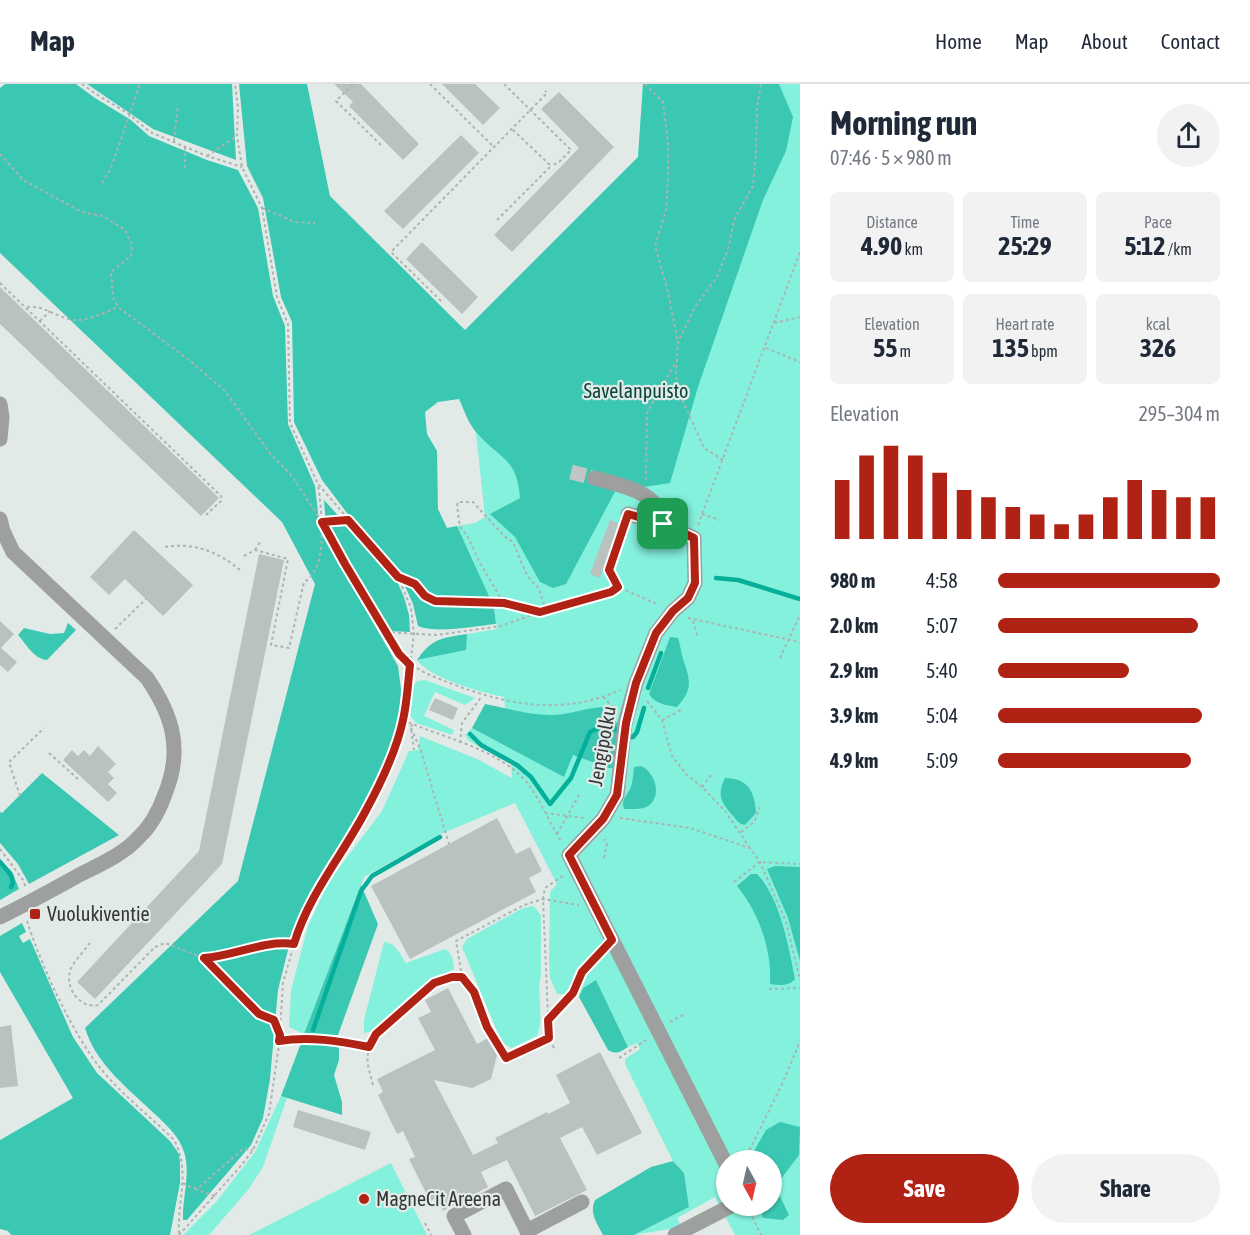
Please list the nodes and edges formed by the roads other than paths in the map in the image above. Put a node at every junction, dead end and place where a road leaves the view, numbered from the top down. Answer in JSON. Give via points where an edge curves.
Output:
{"nodes":[{"id":1,"x":0,"y":404,"type":"edge"},
{"id":2,"x":0,"y":439,"type":"edge"},
{"id":3,"x":594,"y":478,"type":"tunnel mouth"},
{"id":4,"x":628,"y":514,"type":"road end"},
{"id":5,"x":0,"y":519,"type":"edge"},
{"id":6,"x":663,"y":524,"type":"junction"},
{"id":7,"x":0,"y":917,"type":"edge"},
{"id":8,"x":719,"y":1150,"type":"edge"},
{"id":9,"x":582,"y":1202,"type":"dead end"},
{"id":10,"x":716,"y":1214,"type":"edge"},
{"id":11,"x":528,"y":1233,"type":"edge"},
{"id":12,"x":464,"y":1235,"type":"edge"},
{"id":13,"x":675,"y":1235,"type":"edge"}],
"edges":[{"from":1,"to":2,"type":"street"},
{"from":3,"to":6,"type":"street","via":[[635,489],[656,505]]},
{"from":4,"to":6,"type":"street"},
{"from":5,"to":7,"type":"street","via":[[13,552],[147,678],[172,728],[175,756],[173,775],[158,814],[139,838],[113,857]]},
{"from":6,"to":8,"type":"street","name":"Jengipolku","via":[[694,538],[695,583],[688,598],[656,633],[636,683],[626,723],[617,795],[571,860],[596,909],[618,937]]},
{"from":9,"to":11,"type":"street"},
{"from":10,"to":13,"type":"street"},
{"from":11,"to":12,"type":"street","via":[[506,1189],[454,1216]]}]}
